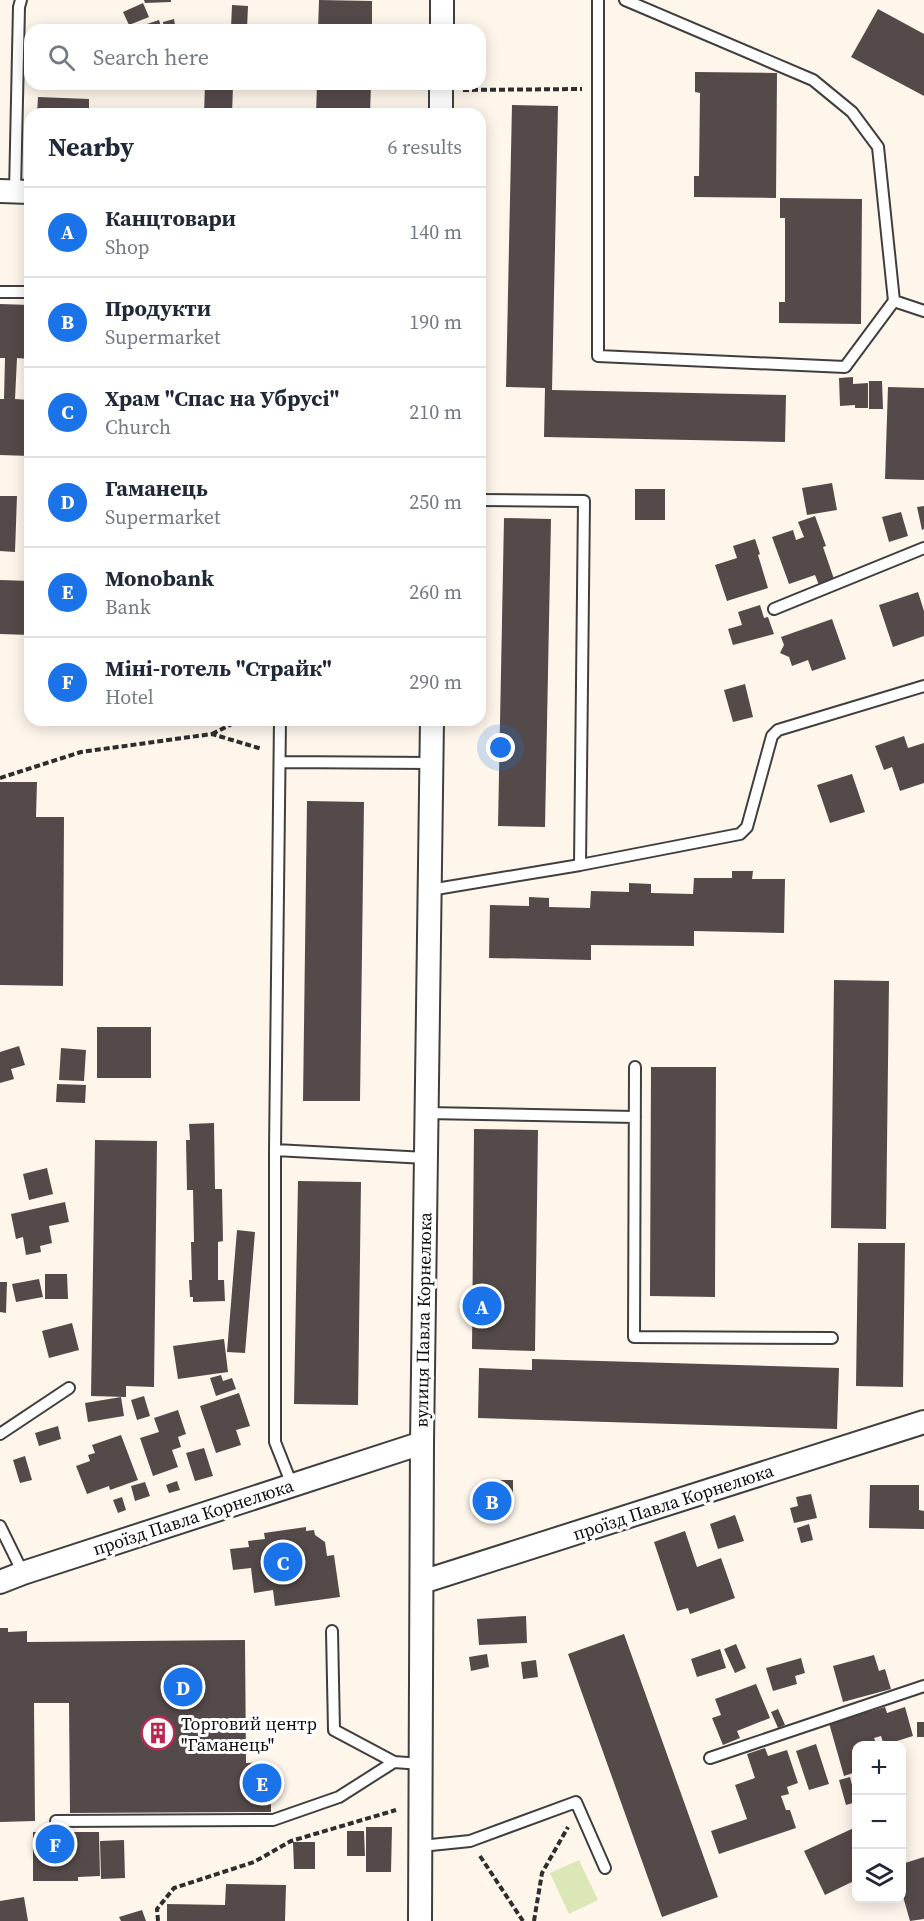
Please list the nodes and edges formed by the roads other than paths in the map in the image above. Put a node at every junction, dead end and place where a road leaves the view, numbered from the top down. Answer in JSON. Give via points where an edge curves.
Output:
{"nodes":[{"id":1,"x":21,"y":0,"type":"edge"},
{"id":2,"x":442,"y":0,"type":"edge"},
{"id":3,"x":597,"y":0,"type":"edge"},
{"id":4,"x":625,"y":0,"type":"edge"},
{"id":5,"x":442,"y":24,"type":"edge"},
{"id":6,"x":441,"y":90,"type":"edge"},
{"id":7,"x":441,"y":108,"type":"edge"},
{"id":8,"x":15,"y":192,"type":"edge"},
{"id":9,"x":0,"y":292,"type":"edge"},
{"id":10,"x":24,"y":292,"type":"edge"},
{"id":11,"x":894,"y":301,"type":"junction"},
{"id":12,"x":924,"y":311,"type":"edge"},
{"id":13,"x":486,"y":500,"type":"edge"},
{"id":14,"x":924,"y":548,"type":"edge"},
{"id":15,"x":774,"y":609,"type":"dead end"},
{"id":16,"x":924,"y":686,"type":"edge"},
{"id":17,"x":280,"y":726,"type":"edge"},
{"id":18,"x":432,"y":726,"type":"edge"},
{"id":19,"x":280,"y":758,"type":"junction"},
{"id":20,"x":432,"y":763,"type":"junction"},
{"id":21,"x":580,"y":865,"type":"junction"},
{"id":22,"x":430,"y":890,"type":"junction"},
{"id":23,"x":636,"y":1067,"type":"dead end"},
{"id":24,"x":426,"y":1113,"type":"junction"},
{"id":25,"x":635,"y":1117,"type":"junction"},
{"id":26,"x":275,"y":1150,"type":"junction"},
{"id":27,"x":426,"y":1158,"type":"junction"},
{"id":28,"x":832,"y":1338,"type":"dead end"},
{"id":29,"x":69,"y":1388,"type":"dead end"},
{"id":30,"x":924,"y":1422,"type":"edge"},
{"id":31,"x":0,"y":1434,"type":"edge"},
{"id":32,"x":422,"y":1443,"type":"junction"},
{"id":33,"x":292,"y":1485,"type":"junction"},
{"id":34,"x":0,"y":1526,"type":"edge"},
{"id":35,"x":23,"y":1573,"type":"junction"},
{"id":36,"x":0,"y":1582,"type":"edge"},
{"id":37,"x":422,"y":1582,"type":"junction"},
{"id":38,"x":332,"y":1630,"type":"dead end"},
{"id":39,"x":924,"y":1686,"type":"edge"},
{"id":40,"x":710,"y":1758,"type":"dead end"},
{"id":41,"x":394,"y":1762,"type":"junction"},
{"id":42,"x":421,"y":1764,"type":"junction"},
{"id":43,"x":56,"y":1821,"type":"dead end"},
{"id":44,"x":421,"y":1846,"type":"junction"},
{"id":45,"x":604,"y":1868,"type":"dead end"},
{"id":46,"x":420,"y":1921,"type":"edge"}],
"edges":[{"from":1,"to":8,"type":"lane"},
{"from":2,"to":5,"type":"street"},
{"from":3,"to":11,"type":"lane","via":[[597,356],[845,367]]},
{"from":4,"to":11,"type":"lane","via":[[813,80],[852,112],[878,147]]},
{"from":6,"to":7,"type":"street"},
{"from":9,"to":10,"type":"lane"},
{"from":11,"to":12,"type":"lane"},
{"from":13,"to":21,"type":"lane","via":[[584,501]]},
{"from":14,"to":15,"type":"lane"},
{"from":16,"to":21,"type":"lane","via":[[778,730],[772,736],[747,827],[740,834]]},
{"from":17,"to":19,"type":"lane"},
{"from":18,"to":20,"type":"street","name":"вулиця Павла Корнелюка"},
{"from":19,"to":20,"type":"lane"},
{"from":19,"to":26,"type":"lane"},
{"from":20,"to":22,"type":"street","name":"вулиця Павла Корнелюка"},
{"from":21,"to":22,"type":"lane"},
{"from":22,"to":24,"type":"street","name":"вулиця Павла Корнелюка"},
{"from":23,"to":25,"type":"lane"},
{"from":24,"to":25,"type":"lane"},
{"from":24,"to":27,"type":"street","name":"вулиця Павла Корнелюка"},
{"from":25,"to":28,"type":"lane","via":[[634,1337]]},
{"from":26,"to":27,"type":"lane"},
{"from":26,"to":33,"type":"lane","via":[[275,1442]]},
{"from":27,"to":32,"type":"street","name":"вулиця Павла Корнелюка"},
{"from":29,"to":31,"type":"lane"},
{"from":30,"to":37,"type":"street","name":"проїзд Павла Корнелюка"},
{"from":32,"to":33,"type":"street","name":"проїзд Павла Корнелюка"},
{"from":32,"to":37,"type":"street","name":"вулиця Павла Корнелюка"},
{"from":33,"to":35,"type":"street","name":"проїзд Павла Корнелюка"},
{"from":34,"to":35,"type":"lane"},
{"from":35,"to":36,"type":"street","name":"проїзд Павла Корнелюка"},
{"from":37,"to":42,"type":"street","name":"вулиця Павла Корнелюка"},
{"from":38,"to":41,"type":"lane","via":[[334,1730]]},
{"from":39,"to":40,"type":"lane"},
{"from":41,"to":42,"type":"lane"},
{"from":41,"to":43,"type":"lane","via":[[339,1797],[273,1820]]},
{"from":42,"to":44,"type":"street","name":"вулиця Павла Корнелюка"},
{"from":44,"to":45,"type":"lane","via":[[470,1841],[576,1802]]},
{"from":44,"to":46,"type":"street","name":"вулиця Павла Корнелюка"}]}
